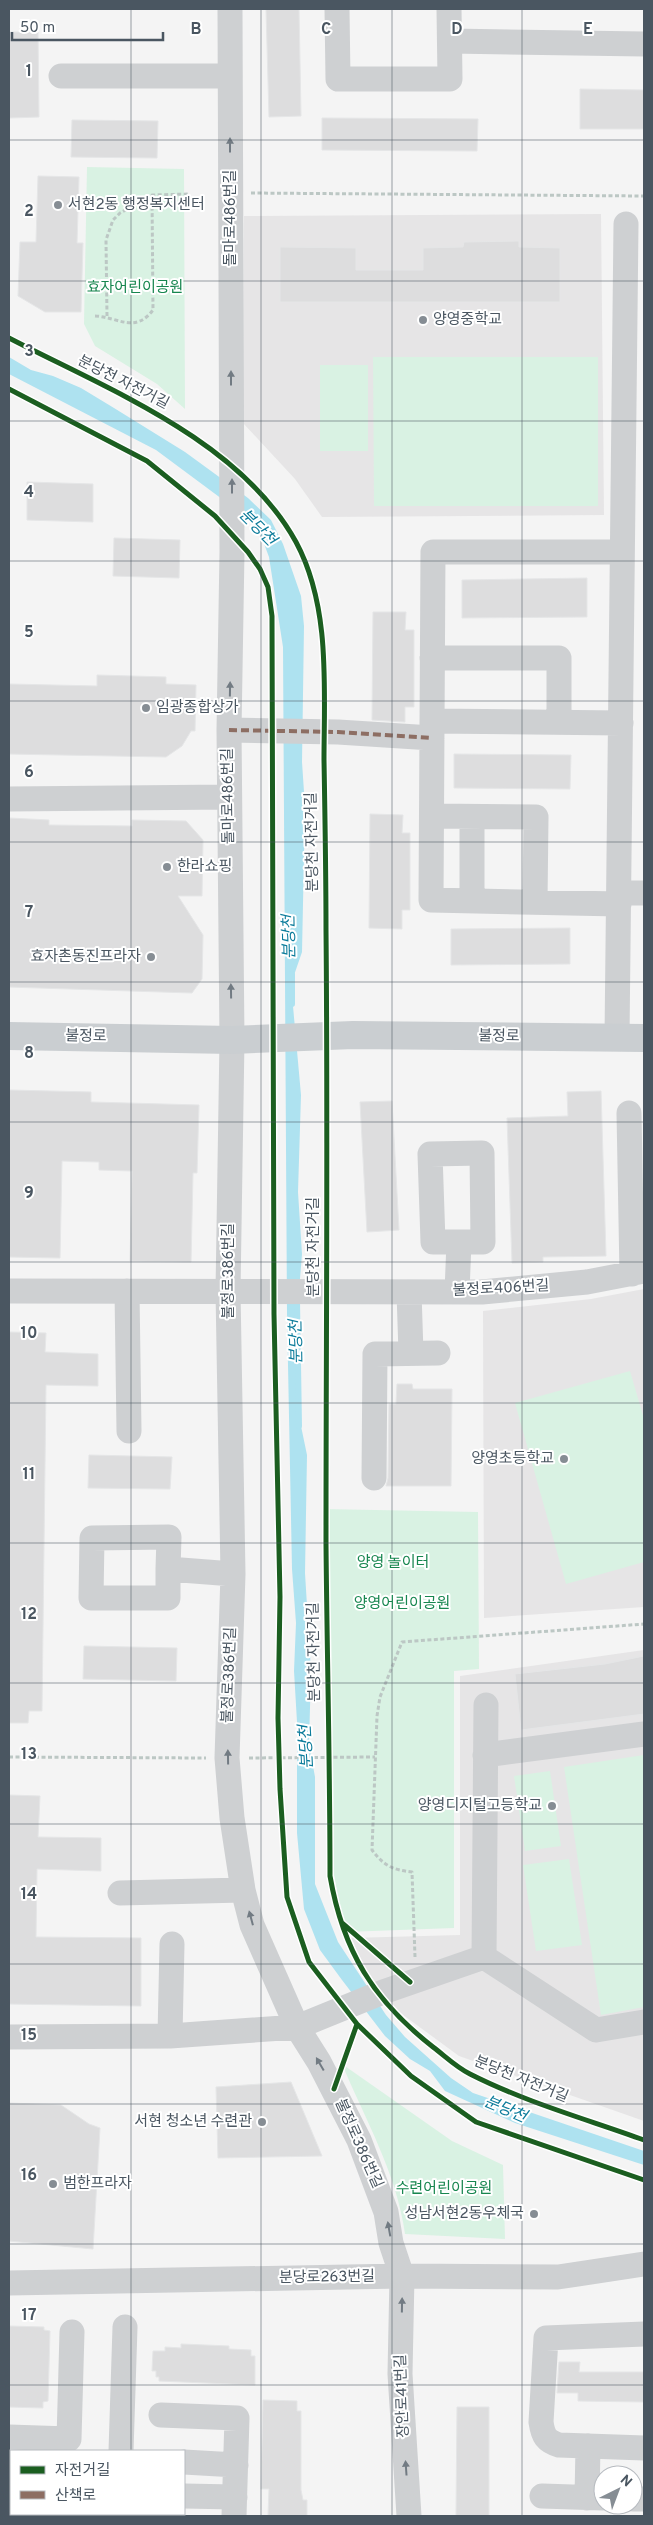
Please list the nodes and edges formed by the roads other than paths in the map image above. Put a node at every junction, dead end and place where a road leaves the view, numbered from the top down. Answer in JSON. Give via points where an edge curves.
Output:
{"nodes":[{"id":1,"x":230,"y":9,"type":"edge"},
{"id":2,"x":338,"y":9,"type":"edge"},
{"id":3,"x":449,"y":9,"type":"edge"},
{"id":4,"x":450,"y":41,"type":"junction"},
{"id":5,"x":644,"y":44,"type":"edge"},
{"id":6,"x":61,"y":76,"type":"dead end"},
{"id":7,"x":230,"y":76,"type":"junction"},
{"id":8,"x":626,"y":224,"type":"dead end"},
{"id":9,"x":634,"y":476,"type":"edge"},
{"id":10,"x":622,"y":552,"type":"junction"},
{"id":11,"x":432,"y":658,"type":"junction"},
{"id":12,"x":559,"y":722,"type":"junction"},
{"id":13,"x":621,"y":723,"type":"junction"},
{"id":14,"x":432,"y":729,"type":"junction"},
{"id":15,"x":232,"y":730,"type":"junction"},
{"id":16,"x":229,"y":797,"type":"junction"},
{"id":17,"x":9,"y":799,"type":"edge"},
{"id":18,"x":432,"y":816,"type":"junction"},
{"id":19,"x":472,"y":817,"type":"junction"},
{"id":20,"x":644,"y":893,"type":"edge"},
{"id":21,"x":619,"y":898,"type":"junction"},
{"id":22,"x":472,"y":901,"type":"junction"},
{"id":23,"x":536,"y":902,"type":"junction"},
{"id":24,"x":9,"y":1036,"type":"edge"},
{"id":25,"x":617,"y":1038,"type":"junction"},
{"id":26,"x":644,"y":1038,"type":"edge"},
{"id":27,"x":242,"y":1040,"type":"junction"},
{"id":28,"x":629,"y":1113,"type":"dead end"},
{"id":29,"x":459,"y":1242,"type":"dead end"},
{"id":30,"x":638,"y":1273,"type":"edge"},
{"id":31,"x":9,"y":1291,"type":"edge"},
{"id":32,"x":127,"y":1291,"type":"junction"},
{"id":33,"x":238,"y":1291,"type":"junction"},
{"id":34,"x":409,"y":1292,"type":"junction"},
{"id":35,"x":458,"y":1292,"type":"junction"},
{"id":36,"x":438,"y":1352,"type":"dead end"},
{"id":37,"x":411,"y":1353,"type":"junction"},
{"id":38,"x":129,"y":1431,"type":"dead end"},
{"id":39,"x":374,"y":1478,"type":"dead end"},
{"id":40,"x":168,"y":1569,"type":"dead end"},
{"id":41,"x":233,"y":1574,"type":"junction"},
{"id":42,"x":486,"y":1705,"type":"dead end"},
{"id":43,"x":644,"y":1734,"type":"edge"},
{"id":44,"x":485,"y":1755,"type":"junction"},
{"id":45,"x":243,"y":1890,"type":"junction"},
{"id":46,"x":120,"y":1893,"type":"dead end"},
{"id":47,"x":172,"y":1944,"type":"dead end"},
{"id":48,"x":484,"y":1957,"type":"junction"},
{"id":49,"x":644,"y":2022,"type":"edge"},
{"id":50,"x":303,"y":2024,"type":"junction"},
{"id":51,"x":170,"y":2036,"type":"junction"},
{"id":52,"x":9,"y":2037,"type":"edge"},
{"id":53,"x":644,"y":2264,"type":"edge"},
{"id":54,"x":402,"y":2276,"type":"junction"},
{"id":55,"x":9,"y":2283,"type":"edge"},
{"id":56,"x":125,"y":2327,"type":"dead end"},
{"id":57,"x":72,"y":2332,"type":"dead end"},
{"id":58,"x":644,"y":2334,"type":"edge"},
{"id":59,"x":161,"y":2415,"type":"dead end"},
{"id":60,"x":9,"y":2437,"type":"edge"},
{"id":61,"x":588,"y":2446,"type":"junction"},
{"id":62,"x":644,"y":2448,"type":"edge"},
{"id":63,"x":121,"y":2450,"type":"edge"},
{"id":64,"x":185,"y":2462,"type":"edge"},
{"id":65,"x":236,"y":2464,"type":"junction"},
{"id":66,"x":593,"y":2483,"type":"edge"},
{"id":67,"x":185,"y":2496,"type":"edge"},
{"id":68,"x":542,"y":2496,"type":"dead end"},
{"id":69,"x":593,"y":2498,"type":"edge"},
{"id":70,"x":235,"y":2507,"type":"edge"},
{"id":71,"x":409,"y":2516,"type":"edge"}],
"edges":[{"from":1,"to":7,"type":"street","name":"돌마로486번길"},
{"from":2,"to":4,"type":"street","via":[[338,79],[450,79]]},
{"from":3,"to":4,"type":"street"},
{"from":4,"to":5,"type":"street"},
{"from":6,"to":7,"type":"street"},
{"from":15,"to":7,"type":"street","name":"돌마로486번길","one_way":true},
{"from":8,"to":9,"type":"street"},
{"from":9,"to":10,"type":"street"},
{"from":10,"to":11,"type":"street","via":[[433,552]]},
{"from":10,"to":13,"type":"street"},
{"from":11,"to":12,"type":"street","via":[[559,658]]},
{"from":11,"to":14,"type":"street"},
{"from":12,"to":13,"type":"street"},
{"from":12,"to":14,"type":"street"},
{"from":13,"to":21,"type":"street"},
{"from":14,"to":15,"type":"street","via":[[338,732]]},
{"from":14,"to":18,"type":"street"},
{"from":15,"to":16,"type":"street","name":"돌마로486번길"},
{"from":16,"to":17,"type":"street"},
{"from":27,"to":16,"type":"street","name":"돌마로486번길","one_way":true},
{"from":18,"to":19,"type":"street"},
{"from":18,"to":22,"type":"street","via":[[431,900]]},
{"from":19,"to":22,"type":"street"},
{"from":19,"to":23,"type":"street","via":[[536,817]]},
{"from":20,"to":21,"type":"street"},
{"from":21,"to":23,"type":"street"},
{"from":21,"to":25,"type":"street"},
{"from":22,"to":23,"type":"street"},
{"from":24,"to":27,"type":"main road","name":"불정로"},
{"from":25,"to":26,"type":"main road","name":"불정로"},
{"from":25,"to":27,"type":"main road","name":"불정로","via":[[353,1035]]},
{"from":27,"to":33,"type":"street","name":"불정로386번길"},
{"from":28,"to":30,"type":"street"},
{"from":29,"to":35,"type":"street"},
{"from":30,"to":35,"type":"street","name":"불정로406번길","via":[[515,1290]]},
{"from":31,"to":32,"type":"street","name":"불정로406번길"},
{"from":32,"to":33,"type":"street","name":"불정로406번길"},
{"from":32,"to":38,"type":"street"},
{"from":33,"to":34,"type":"street","name":"불정로406번길"},
{"from":33,"to":41,"type":"street","name":"불정로386번길"},
{"from":34,"to":35,"type":"street","name":"불정로406번길"},
{"from":34,"to":37,"type":"street"},
{"from":36,"to":37,"type":"street"},
{"from":37,"to":39,"type":"street","via":[[375,1354]]},
{"from":40,"to":41,"type":"street"},
{"from":45,"to":41,"type":"street","name":"불정로386번길","one_way":true,"via":[[232,1818],[237,1758]]},
{"from":42,"to":44,"type":"street"},
{"from":43,"to":44,"type":"street"},
{"from":44,"to":48,"type":"street"},
{"from":45,"to":46,"type":"street"},
{"from":50,"to":45,"type":"street","name":"불정로386번길","one_way":true,"via":[[252,1925]]},
{"from":47,"to":51,"type":"street"},
{"from":48,"to":49,"type":"street","via":[[596,2030]]},
{"from":48,"to":50,"type":"street"},
{"from":50,"to":51,"type":"street"},
{"from":54,"to":50,"type":"street","name":"불정로386번길","one_way":true,"via":[[386,2212],[362,2148]]},
{"from":51,"to":52,"type":"street"},
{"from":53,"to":54,"type":"street","name":"분당로263번길","via":[[558,2277]]},
{"from":54,"to":55,"type":"street","name":"분당로263번길"},
{"from":71,"to":54,"type":"street","name":"장안로41번길","one_way":true,"via":[[400,2374]]},
{"from":56,"to":63,"type":"street"},
{"from":57,"to":60,"type":"street","via":[[69,2439]]},
{"from":58,"to":61,"type":"street","via":[[546,2338],[543,2433],[549,2442],[559,2445]]},
{"from":59,"to":65,"type":"street","via":[[238,2418]]},
{"from":61,"to":62,"type":"street"},
{"from":61,"to":66,"type":"street"},
{"from":64,"to":65,"type":"street"},
{"from":65,"to":70,"type":"street"},
{"from":67,"to":70,"type":"street"},
{"from":68,"to":69,"type":"street"}]}
